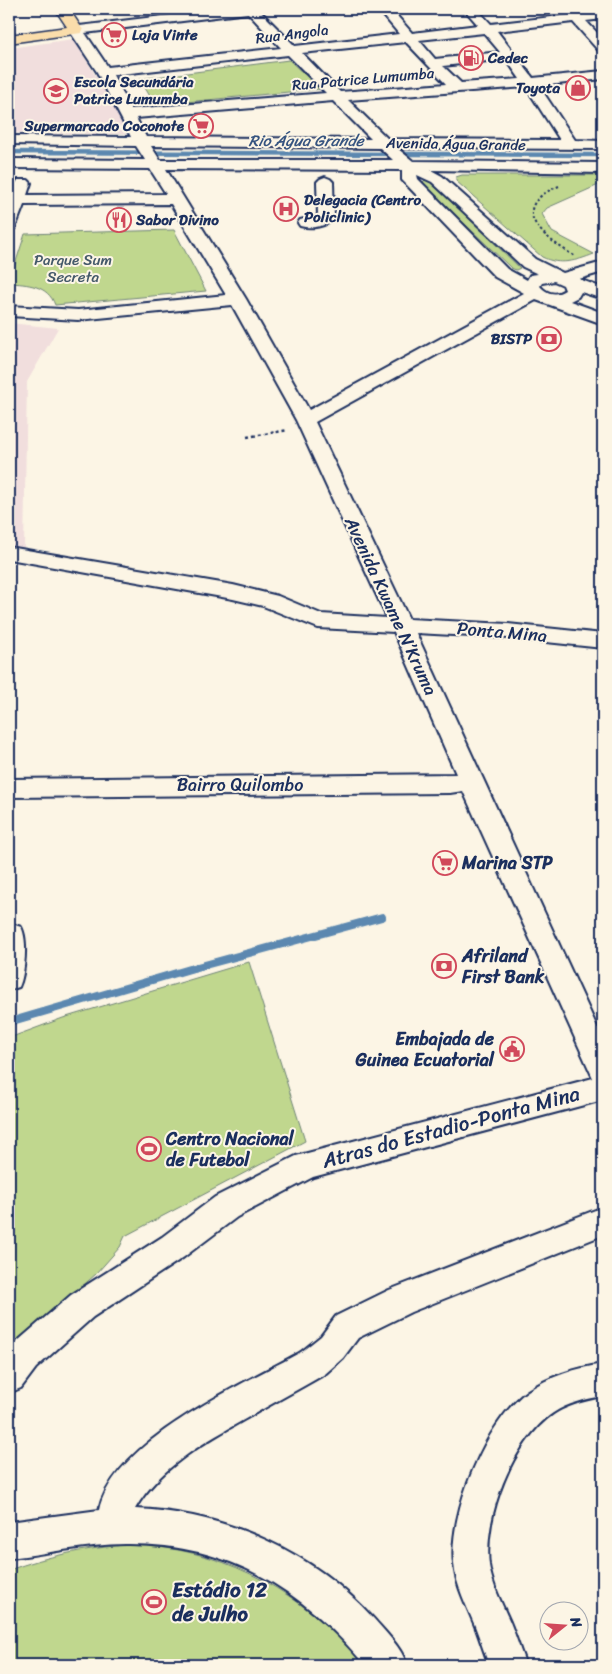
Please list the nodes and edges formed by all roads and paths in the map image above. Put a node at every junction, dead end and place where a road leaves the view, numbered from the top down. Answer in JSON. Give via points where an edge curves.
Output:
{"nodes":[{"id":1,"x":62,"y":9,"type":"edge"},
{"id":2,"x":251,"y":9,"type":"edge"},
{"id":3,"x":384,"y":9,"type":"edge"},
{"id":4,"x":470,"y":9,"type":"edge"},
{"id":5,"x":576,"y":13,"type":"edge"},
{"id":6,"x":603,"y":15,"type":"edge"},
{"id":7,"x":488,"y":27,"type":"junction"},
{"id":8,"x":76,"y":30,"type":"junction"},
{"id":9,"x":408,"y":36,"type":"junction"},
{"id":10,"x":9,"y":39,"type":"edge"},
{"id":11,"x":603,"y":47,"type":"edge"},
{"id":12,"x":292,"y":51,"type":"junction"},
{"id":13,"x":508,"y":55,"type":"junction"},
{"id":14,"x":432,"y":63,"type":"junction"},
{"id":15,"x":104,"y":72,"type":"junction"},
{"id":16,"x":603,"y":75,"type":"edge"},
{"id":17,"x":529,"y":83,"type":"junction"},
{"id":18,"x":458,"y":87,"type":"junction"},
{"id":19,"x":337,"y":97,"type":"junction"},
{"id":20,"x":126,"y":114,"type":"junction"},
{"id":21,"x":239,"y":115,"type":"junction"},
{"id":22,"x":9,"y":140,"type":"edge"},
{"id":23,"x":250,"y":141,"type":"junction"},
{"id":24,"x":571,"y":145,"type":"junction"},
{"id":25,"x":603,"y":145,"type":"edge"},
{"id":26,"x":387,"y":146,"type":"junction"},
{"id":27,"x":9,"y":164,"type":"edge"},
{"id":28,"x":29,"y":164,"type":"junction"},
{"id":29,"x":160,"y":167,"type":"junction"},
{"id":30,"x":578,"y":168,"type":"junction"},
{"id":31,"x":603,"y":168,"type":"edge"},
{"id":32,"x":404,"y":172,"type":"junction"},
{"id":33,"x":305,"y":182,"type":"dead end"},
{"id":34,"x":325,"y":182,"type":"junction"},
{"id":35,"x":344,"y":182,"type":"dead end"},
{"id":36,"x":18,"y":200,"type":"junction"},
{"id":37,"x":306,"y":223,"type":"dead end"},
{"id":38,"x":9,"y":225,"type":"edge"},
{"id":39,"x":601,"y":268,"type":"edge"},
{"id":40,"x":563,"y":278,"type":"junction"},
{"id":41,"x":537,"y":293,"type":"junction"},
{"id":42,"x":603,"y":294,"type":"edge"},
{"id":43,"x":237,"y":299,"type":"junction"},
{"id":44,"x":9,"y":311,"type":"edge"},
{"id":45,"x":603,"y":319,"type":"edge"},
{"id":46,"x":307,"y":423,"type":"junction"},
{"id":47,"x":247,"y":437,"type":"dead end"},
{"id":48,"x":9,"y":553,"type":"edge"},
{"id":49,"x":401,"y":624,"type":"junction"},
{"id":50,"x":603,"y":641,"type":"edge"},
{"id":51,"x":471,"y":781,"type":"junction"},
{"id":52,"x":9,"y":788,"type":"edge"},
{"id":53,"x":12,"y":934,"type":"dead end"},
{"id":54,"x":9,"y":979,"type":"edge"},
{"id":55,"x":603,"y":1070,"type":"edge"},
{"id":56,"x":603,"y":1088,"type":"edge"},
{"id":57,"x":603,"y":1221,"type":"edge"},
{"id":58,"x":9,"y":1377,"type":"edge"},
{"id":59,"x":603,"y":1380,"type":"edge"},
{"id":60,"x":112,"y":1528,"type":"junction"},
{"id":61,"x":9,"y":1540,"type":"edge"},
{"id":62,"x":390,"y":1665,"type":"edge"},
{"id":63,"x":507,"y":1665,"type":"edge"}],
"edges":[{"from":1,"to":8,"type":"main road"},
{"from":2,"to":8,"type":"street"},
{"from":2,"to":12,"type":"street"},
{"from":3,"to":9,"type":"street"},
{"from":4,"to":7,"type":"street"},
{"from":5,"to":6,"type":"street","name":"Rua Angola"},
{"from":5,"to":7,"type":"street","name":"Rua Angola"},
{"from":5,"to":11,"type":"street","via":[[580,23]]},
{"from":7,"to":9,"type":"street","name":"Rua Angola"},
{"from":7,"to":13,"type":"street"},
{"from":8,"to":10,"type":"main road"},
{"from":8,"to":15,"type":"street","name":"Avenida Kwame N’Kruma"},
{"from":9,"to":12,"type":"street","name":"Rua Angola"},
{"from":9,"to":14,"type":"street"},
{"from":12,"to":15,"type":"street","name":"Rua Angola"},
{"from":12,"to":19,"type":"street"},
{"from":13,"to":14,"type":"street"},
{"from":13,"to":17,"type":"street"},
{"from":14,"to":18,"type":"street"},
{"from":15,"to":20,"type":"street","name":"Avenida Kwame N’Kruma"},
{"from":16,"to":17,"type":"street","name":"Rua Patrice Lumumba"},
{"from":17,"to":18,"type":"street","name":"Rua Patrice Lumumba"},
{"from":17,"to":24,"type":"street"},
{"from":18,"to":19,"type":"street","name":"Rua Patrice Lumumba"},
{"from":19,"to":21,"type":"street","name":"Rua Patrice Lumumba"},
{"from":19,"to":26,"type":"street"},
{"from":20,"to":21,"type":"street","name":"Rua Patrice Lumumba"},
{"from":20,"to":29,"type":"street","name":"Avenida Kwame N’Kruma"},
{"from":21,"to":23,"type":"street"},
{"from":22,"to":29,"type":"street","name":"Avenida Água Grande"},
{"from":23,"to":26,"type":"street","name":"Avenida Água Grande"},
{"from":23,"to":29,"type":"street","name":"Avenida Água Grande"},
{"from":24,"to":25,"type":"street","name":"Avenida Água Grande"},
{"from":24,"to":26,"type":"street","name":"Avenida Água Grande"},
{"from":26,"to":32,"type":"street"},
{"from":27,"to":28,"type":"street","name":"Avenida Água Grande"},
{"from":28,"to":29,"type":"street","name":"Avenida Água Grande"},
{"from":28,"to":36,"type":"street"},
{"from":29,"to":32,"type":"street","name":"Avenida Água Grande"},
{"from":29,"to":36,"type":"street"},
{"from":29,"to":43,"type":"street","name":"Avenida Kwame N’Kruma"},
{"from":30,"to":31,"type":"street","name":"Avenida Água Grande"},
{"from":30,"to":32,"type":"street","name":"Avenida Água Grande"},
{"from":30,"to":39,"type":"path","via":[[581,177],[541,195],[531,215],[548,239]]},
{"from":32,"to":40,"type":"street","via":[[437,179],[529,263]]},
{"from":32,"to":41,"type":"street","via":[[501,273]]},
{"from":33,"to":34,"type":"street"},
{"from":34,"to":35,"type":"street"},
{"from":34,"to":37,"type":"street","via":[[326,218]]},
{"from":36,"to":38,"type":"street"},
{"from":39,"to":40,"type":"street"},
{"from":40,"to":41,"type":"street","via":[[536,279],[531,286]]},
{"from":40,"to":41,"type":"street","via":[[575,288],[570,295],[557,298]]},
{"from":40,"to":42,"type":"street"},
{"from":41,"to":45,"type":"street"},
{"from":41,"to":46,"type":"street"},
{"from":43,"to":44,"type":"street","via":[[78,315]]},
{"from":43,"to":46,"type":"street","name":"Avenida Kwame N’Kruma"},
{"from":46,"to":47,"type":"path"},
{"from":46,"to":49,"type":"street","name":"Avenida Kwame N’Kruma"},
{"from":48,"to":49,"type":"street","name":"Ponta Mina","via":[[234,592],[270,601],[318,621]]},
{"from":49,"to":50,"type":"street","name":"Ponta Mina"},
{"from":49,"to":51,"type":"street","name":"Avenida Kwame N’Kruma"},
{"from":51,"to":52,"type":"street","name":"Bairro Quilombo","via":[[450,784]]},
{"from":51,"to":55,"type":"street","name":"Avenida Kwame N’Kruma"},
{"from":53,"to":54,"type":"street"},
{"from":56,"to":58,"type":"street","name":"Atras do Estadio-Ponta Mina","via":[[307,1164],[226,1208],[82,1306],[24,1357]]},
{"from":57,"to":60,"type":"street","via":[[400,1301],[347,1327],[332,1347],[313,1363],[206,1422],[152,1461],[128,1486],[117,1506]]},
{"from":59,"to":63,"type":"street","via":[[572,1387],[534,1408],[518,1426],[485,1483],[474,1520],[470,1558]]},
{"from":60,"to":61,"type":"street"},
{"from":60,"to":62,"type":"street","via":[[168,1529],[210,1537],[251,1552],[290,1572],[327,1598]]}]}
